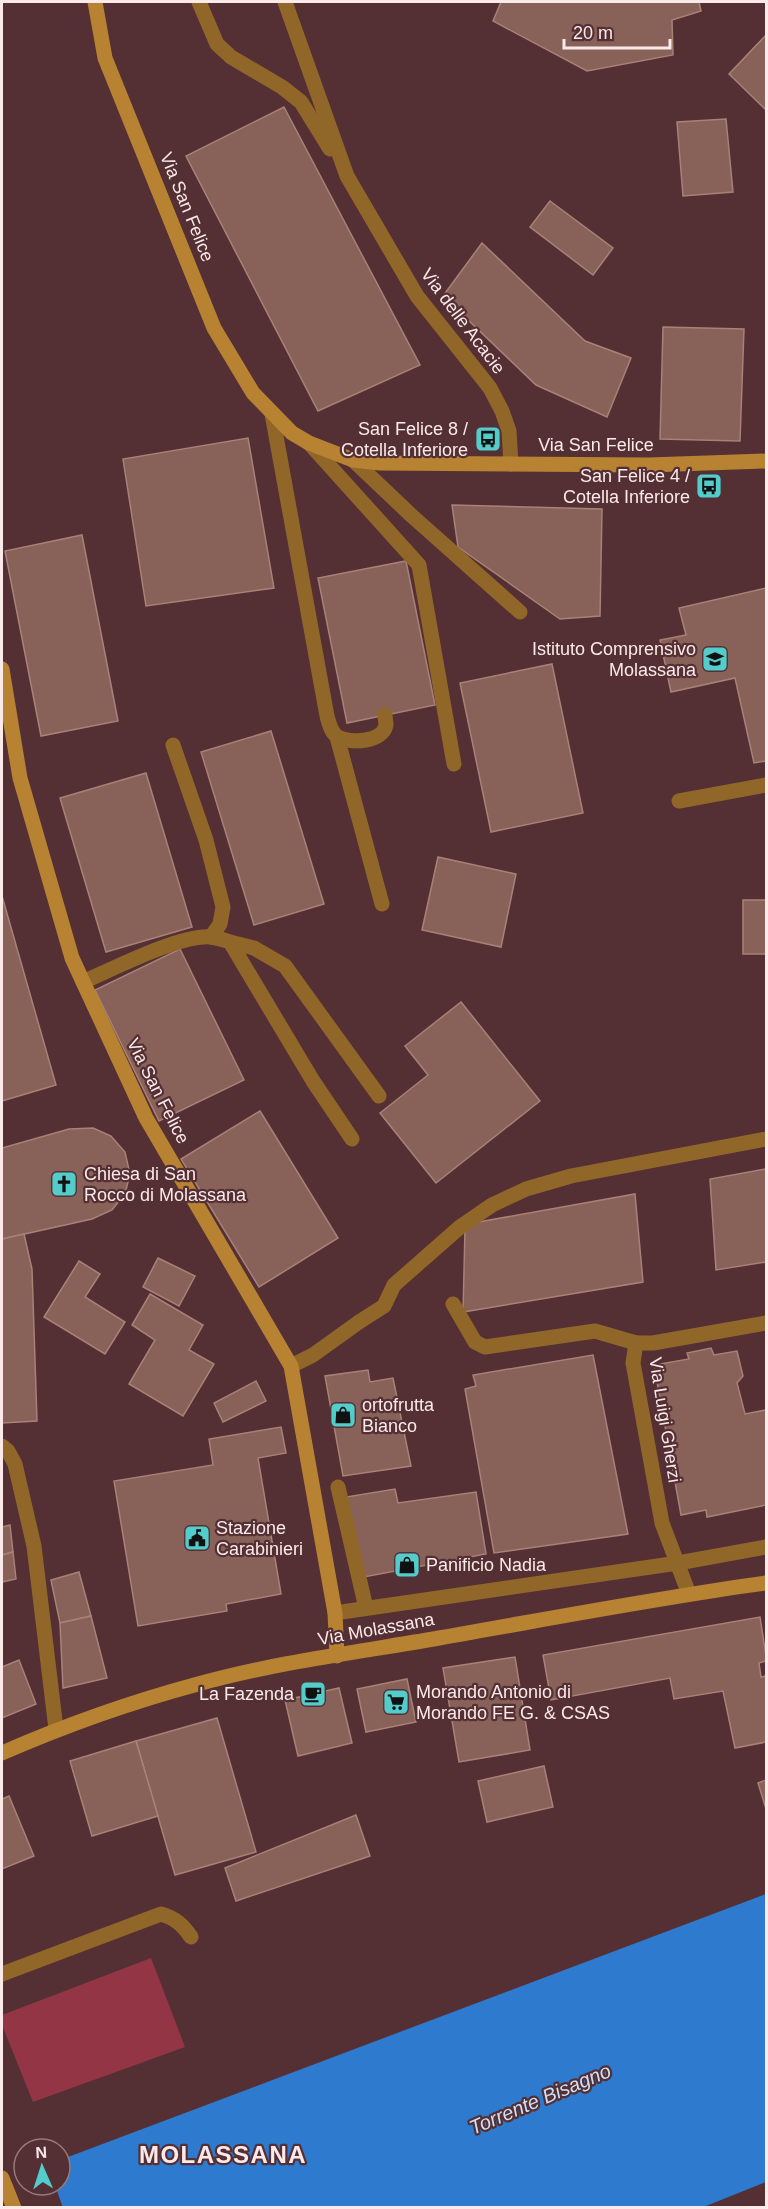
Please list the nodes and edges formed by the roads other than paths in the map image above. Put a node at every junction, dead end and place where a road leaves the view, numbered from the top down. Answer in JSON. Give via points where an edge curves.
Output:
{"nodes":[{"id":1,"x":95,"y":2,"type":"edge"},
{"id":2,"x":199,"y":2,"type":"edge"},
{"id":3,"x":285,"y":2,"type":"edge"},
{"id":4,"x":347,"y":177,"type":"junction"},
{"id":5,"x":272,"y":414,"type":"junction"},
{"id":6,"x":309,"y":443,"type":"junction"},
{"id":7,"x":353,"y":460,"type":"junction"},
{"id":8,"x":766,"y":461,"type":"edge"},
{"id":9,"x":511,"y":464,"type":"junction"},
{"id":10,"x":520,"y":612,"type":"dead end"},
{"id":11,"x":2,"y":669,"type":"edge"},
{"id":12,"x":385,"y":715,"type":"dead end"},
{"id":13,"x":337,"y":737,"type":"junction"},
{"id":14,"x":173,"y":745,"type":"dead end"},
{"id":15,"x":454,"y":764,"type":"dead end"},
{"id":16,"x":766,"y":785,"type":"edge"},
{"id":17,"x":679,"y":801,"type":"dead end"},
{"id":18,"x":382,"y":904,"type":"dead end"},
{"id":19,"x":211,"y":937,"type":"junction"},
{"id":20,"x":230,"y":942,"type":"junction"},
{"id":21,"x":83,"y":982,"type":"junction"},
{"id":22,"x":379,"y":1096,"type":"dead end"},
{"id":23,"x":352,"y":1138,"type":"dead end"},
{"id":24,"x":766,"y":1139,"type":"edge"},
{"id":25,"x":453,"y":1304,"type":"dead end"},
{"id":26,"x":766,"y":1323,"type":"edge"},
{"id":27,"x":636,"y":1343,"type":"junction"},
{"id":28,"x":291,"y":1366,"type":"junction"},
{"id":29,"x":2,"y":1446,"type":"edge"},
{"id":30,"x":338,"y":1487,"type":"dead end"},
{"id":31,"x":766,"y":1547,"type":"edge"},
{"id":32,"x":678,"y":1563,"type":"junction"},
{"id":33,"x":766,"y":1583,"type":"edge"},
{"id":34,"x":688,"y":1594,"type":"junction"},
{"id":35,"x":366,"y":1608,"type":"junction"},
{"id":36,"x":335,"y":1613,"type":"junction"},
{"id":37,"x":336,"y":1656,"type":"junction"},
{"id":38,"x":56,"y":1729,"type":"junction"},
{"id":39,"x":2,"y":1753,"type":"edge"},
{"id":40,"x":191,"y":1937,"type":"dead end"},
{"id":41,"x":2,"y":1974,"type":"edge"},
{"id":42,"x":2,"y":2178,"type":"edge"},
{"id":43,"x":14,"y":2208,"type":"edge"}],
"edges":[{"from":1,"to":5,"type":"street","name":"Via San Felice","via":[[105,58],[214,328],[253,393]]},
{"from":2,"to":4,"type":"street","name":"Via delle Acacie","via":[[217,44],[301,102]]},
{"from":3,"to":4,"type":"street","name":"Via delle Acacie"},
{"from":4,"to":9,"type":"street","name":"Via delle Acacie","via":[[417,296],[490,388],[509,430]]},
{"from":5,"to":6,"type":"street","name":"Via San Felice"},
{"from":5,"to":13,"type":"street","via":[[327,716]]},
{"from":6,"to":7,"type":"street","name":"Via San Felice"},
{"from":6,"to":15,"type":"street","name":"Via San Felice","via":[[419,565]]},
{"from":7,"to":9,"type":"street","name":"Via San Felice"},
{"from":7,"to":10,"type":"street","name":"Via San Felice"},
{"from":8,"to":9,"type":"street","name":"Via San Felice"},
{"from":11,"to":21,"type":"street","name":"Via San Felice","via":[[20,778],[72,958]]},
{"from":12,"to":13,"type":"street","via":[[386,724],[376,738]]},
{"from":13,"to":18,"type":"street"},
{"from":14,"to":19,"type":"street","via":[[206,840],[223,906],[220,924]]},
{"from":16,"to":17,"type":"street"},
{"from":19,"to":20,"type":"street"},
{"from":19,"to":21,"type":"street","via":[[158,949]]},
{"from":20,"to":22,"type":"street","via":[[254,948],[285,966]]},
{"from":20,"to":23,"type":"street"},
{"from":21,"to":28,"type":"street","name":"Via San Felice","via":[[146,1118]]},
{"from":24,"to":28,"type":"street","via":[[571,1176],[526,1189],[492,1205],[460,1227],[394,1286],[384,1306]]},
{"from":25,"to":27,"type":"street","via":[[475,1342],[485,1347],[595,1331]]},
{"from":26,"to":27,"type":"street","name":"Via Luigi Gherzi"},
{"from":27,"to":32,"type":"street","name":"Via Luigi Gherzi","via":[[633,1363],[653,1477],[662,1523]]},
{"from":28,"to":36,"type":"street","name":"Via San Felice"},
{"from":29,"to":38,"type":"street","via":[[15,1464],[34,1546]]},
{"from":30,"to":35,"type":"street"},
{"from":31,"to":32,"type":"street"},
{"from":32,"to":34,"type":"street","name":"Via Luigi Gherzi"},
{"from":32,"to":35,"type":"street"},
{"from":33,"to":34,"type":"street","name":"Via Molassana"},
{"from":34,"to":37,"type":"street","name":"Via Molassana"},
{"from":35,"to":36,"type":"street"},
{"from":36,"to":37,"type":"street","name":"Via San Felice"},
{"from":37,"to":38,"type":"street","name":"Via Molassana","via":[[201,1683]]},
{"from":38,"to":39,"type":"street","name":"Via Molassana"},
{"from":40,"to":41,"type":"street","via":[[177,1921],[161,1914]]},
{"from":42,"to":43,"type":"street"}]}
